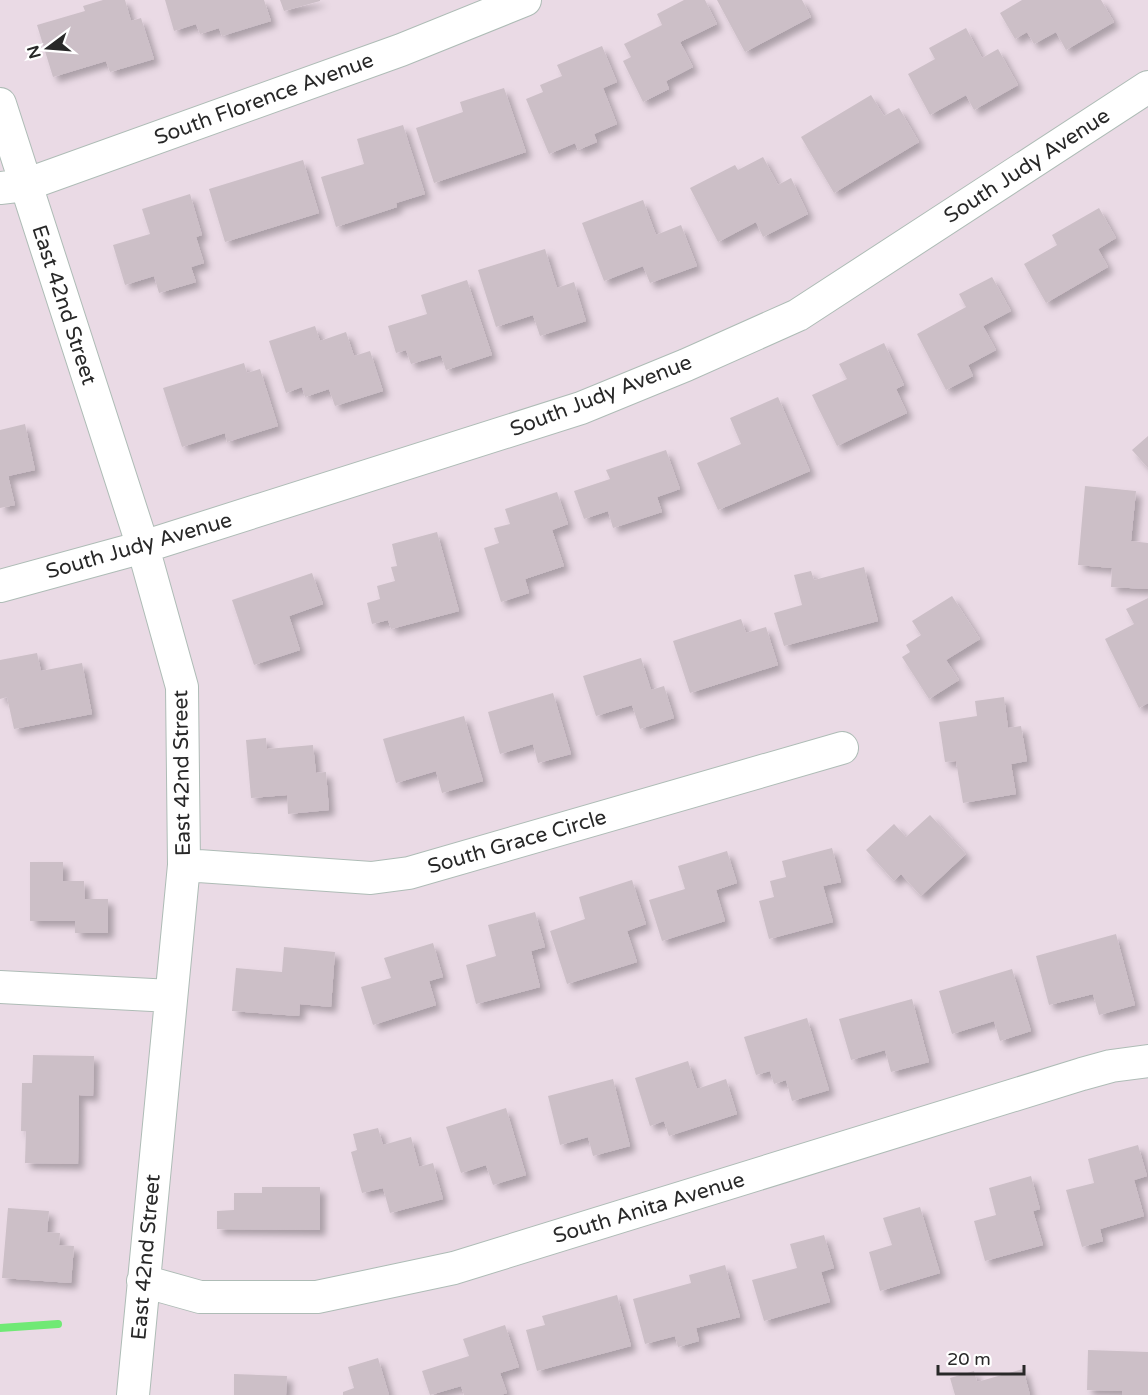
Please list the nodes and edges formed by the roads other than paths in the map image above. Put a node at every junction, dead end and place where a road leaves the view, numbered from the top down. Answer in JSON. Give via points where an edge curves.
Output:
{"nodes":[{"id":1,"x":525,"y":0,"type":"edge"},
{"id":2,"x":1148,"y":87,"type":"edge"},
{"id":3,"x":0,"y":104,"type":"edge"},
{"id":4,"x":13,"y":187,"type":"edge"},
{"id":5,"x":143,"y":547,"type":"junction"},
{"id":6,"x":0,"y":586,"type":"edge"},
{"id":7,"x":842,"y":747,"type":"dead end"},
{"id":8,"x":184,"y":866,"type":"junction"},
{"id":9,"x":0,"y":987,"type":"edge"},
{"id":10,"x":171,"y":996,"type":"junction"},
{"id":11,"x":1148,"y":1061,"type":"edge"},
{"id":12,"x":143,"y":1281,"type":"junction"},
{"id":13,"x":133,"y":1395,"type":"edge"}],
"edges":[{"from":1,"to":4,"type":"street","name":"South Florence Avenue","via":[[401,50]]},
{"from":2,"to":5,"type":"street","name":"South Judy Avenue","via":[[798,315],[581,408]]},
{"from":3,"to":4,"type":"street","name":"East 42nd Street"},
{"from":4,"to":5,"type":"street","name":"East 42nd Street"},
{"from":5,"to":6,"type":"street","name":"South Judy Avenue"},
{"from":5,"to":8,"type":"street","name":"East 42nd Street","via":[[182,687]]},
{"from":7,"to":8,"type":"street","name":"South Grace Circle","via":[[409,873],[371,878]]},
{"from":8,"to":10,"type":"street","name":"East 42nd Street"},
{"from":9,"to":10,"type":"street"},
{"from":10,"to":12,"type":"street","name":"East 42nd Street"},
{"from":11,"to":12,"type":"street","name":"South Anita Avenue","via":[[1082,1074],[454,1268],[317,1297],[200,1297]]},
{"from":12,"to":13,"type":"street","name":"East 42nd Street"}]}
